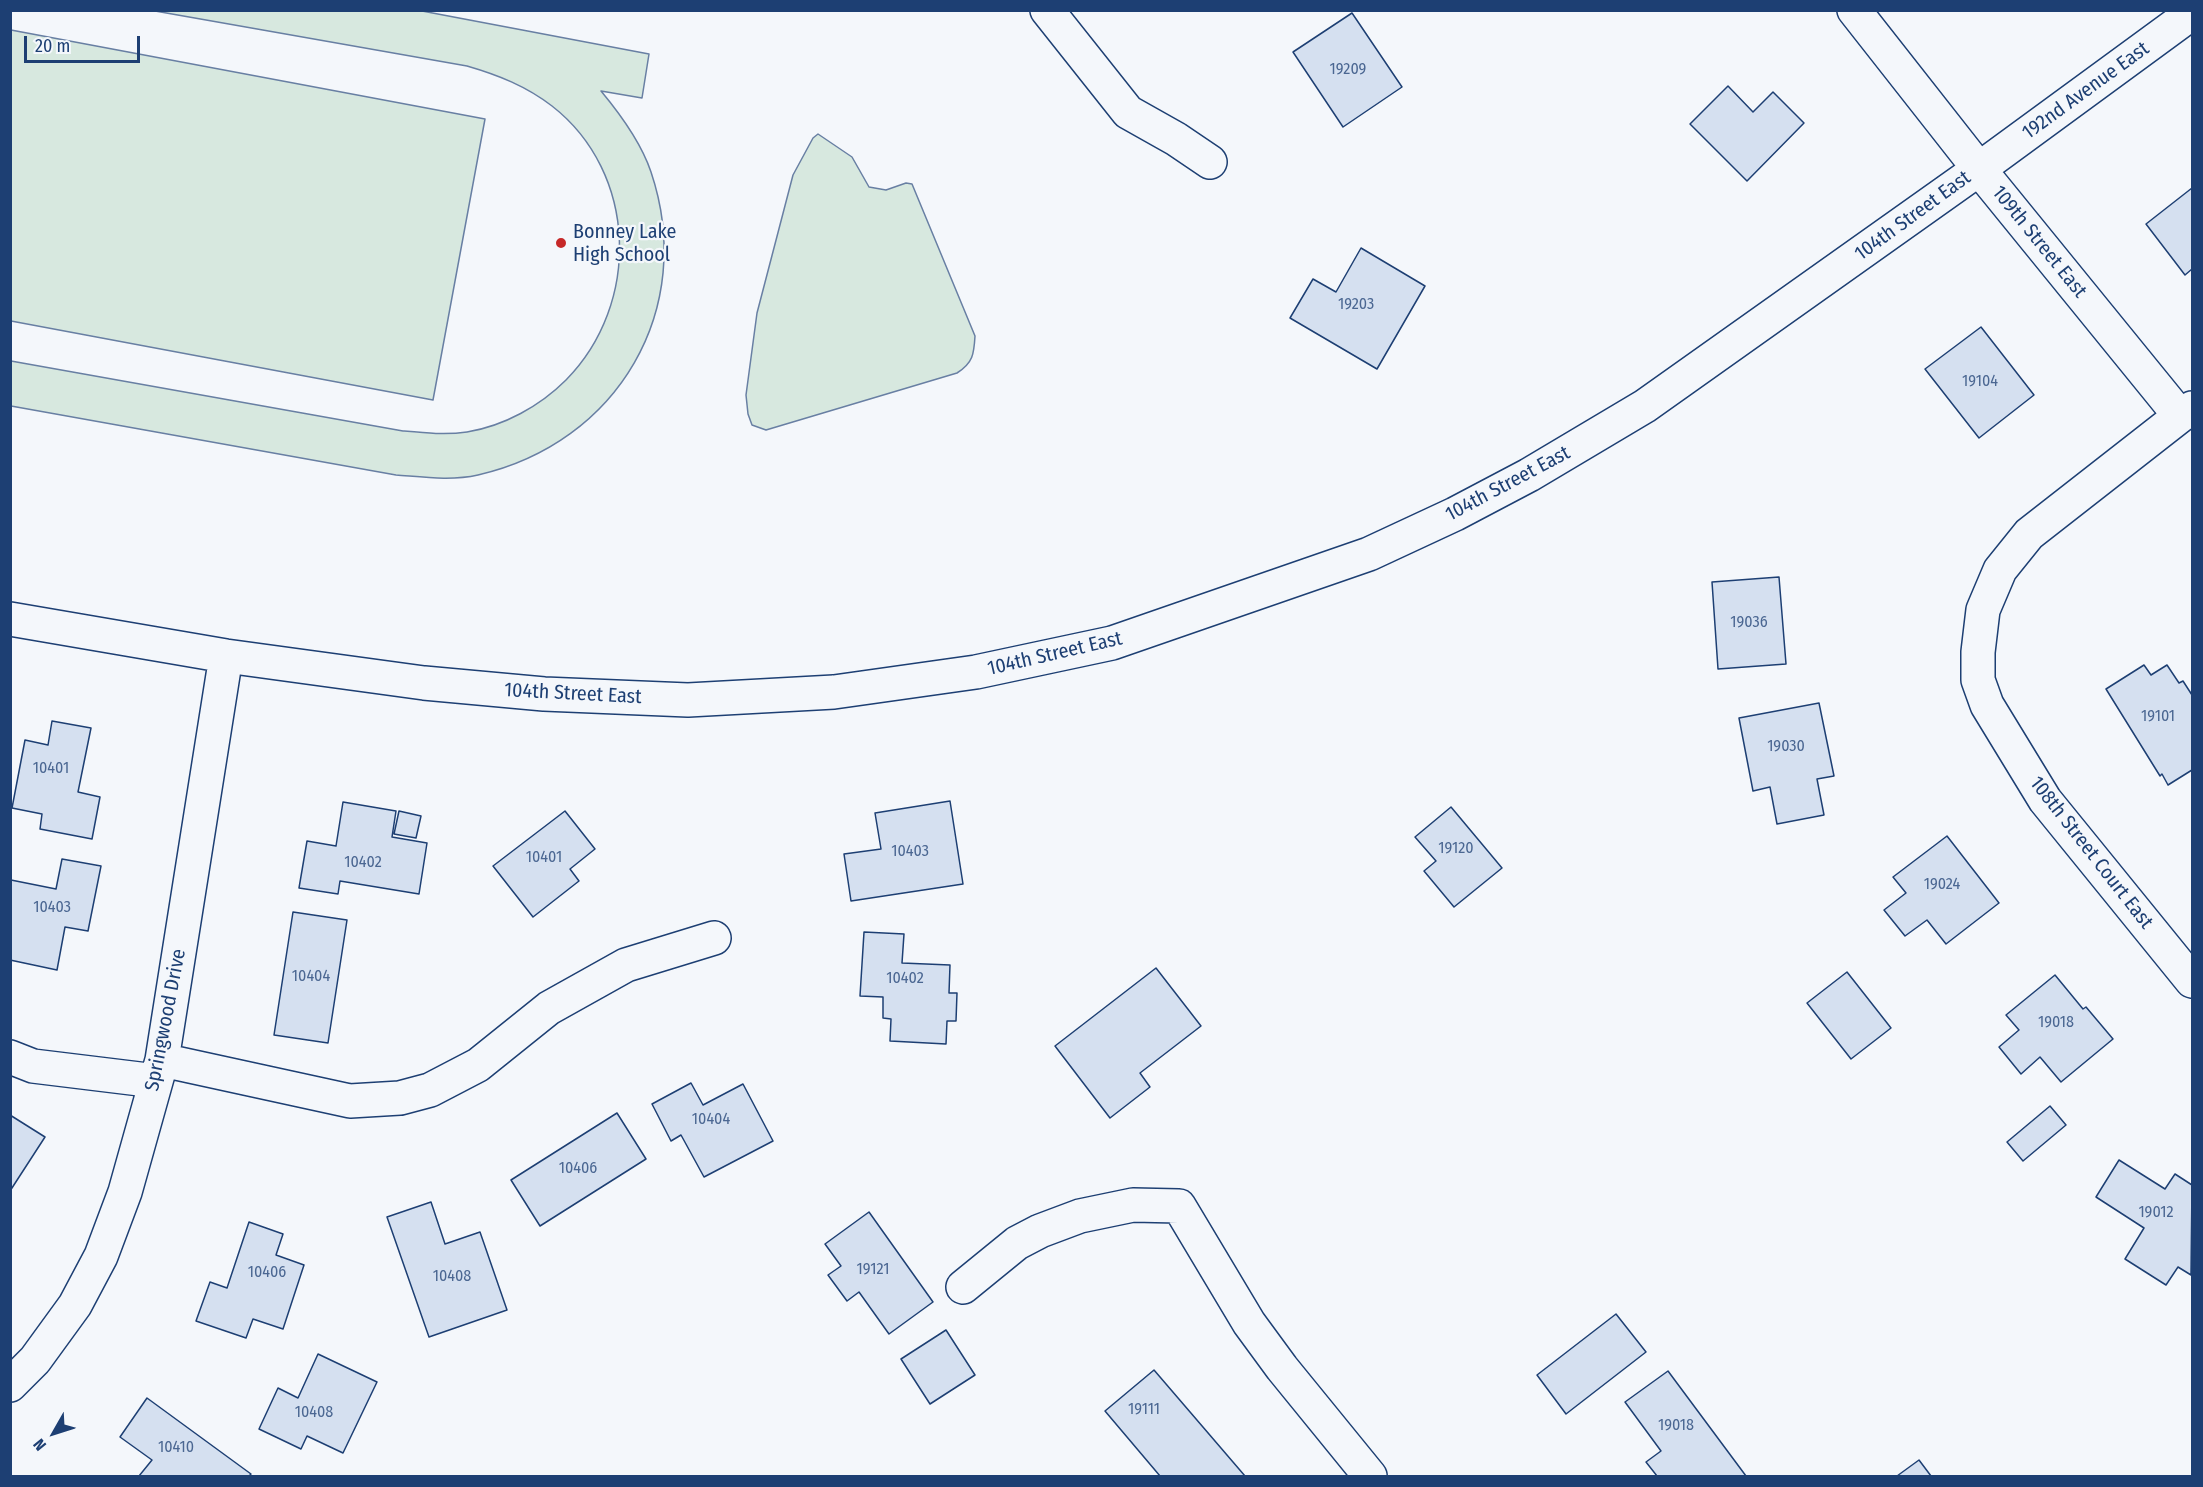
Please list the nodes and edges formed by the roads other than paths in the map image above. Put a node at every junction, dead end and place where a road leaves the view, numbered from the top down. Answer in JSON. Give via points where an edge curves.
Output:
{"nodes":[{"id":1,"x":1047,"y":10,"type":"edge"},
{"id":2,"x":1854,"y":10,"type":"edge"},
{"id":3,"x":2193,"y":13,"type":"edge"},
{"id":4,"x":1210,"y":162,"type":"dead end"},
{"id":5,"x":1979,"y":169,"type":"junction"},
{"id":6,"x":2186,"y":412,"type":"edge"},
{"id":7,"x":10,"y":619,"type":"edge"},
{"id":8,"x":226,"y":656,"type":"junction"},
{"id":9,"x":714,"y":938,"type":"dead end"},
{"id":10,"x":2193,"y":981,"type":"edge"},
{"id":11,"x":10,"y":1057,"type":"edge"},
{"id":12,"x":159,"y":1071,"type":"junction"},
{"id":13,"x":963,"y":1287,"type":"dead end"},
{"id":14,"x":10,"y":1385,"type":"edge"},
{"id":15,"x":1370,"y":1476,"type":"edge"}],
"edges":[{"from":1,"to":4,"type":"street","via":[[1128,112]]},
{"from":2,"to":5,"type":"street","name":"109th Street East"},
{"from":3,"to":5,"type":"street","name":"192nd Avenue East"},
{"from":5,"to":6,"type":"street","name":"109th Street East"},
{"from":5,"to":8,"type":"street","name":"104th Street East","via":[[1645,406],[1530,475],[1369,554],[1112,643],[976,672],[834,692],[688,700],[544,694],[435,684]]},
{"from":6,"to":10,"type":"street","name":"108th Street Court East","via":[[2029,534],[2000,570],[1983,610],[1978,680],[1987,705],[2045,800]]},
{"from":7,"to":8,"type":"street","name":"104th Street East"},
{"from":8,"to":12,"type":"street","name":"Springwood Drive"},
{"from":9,"to":12,"type":"street","via":[[626,965],[549,1008],[478,1065],[430,1090],[400,1098],[350,1101]]},
{"from":11,"to":12,"type":"street","via":[[33,1066]]},
{"from":12,"to":14,"type":"street","name":"Springwood Drive","via":[[125,1192],[101,1256],[75,1305],[35,1360]]},
{"from":13,"to":15,"type":"street","via":[[1017,1243],[1040,1231],[1080,1216],[1133,1205],[1179,1206],[1249,1323]]}]}
